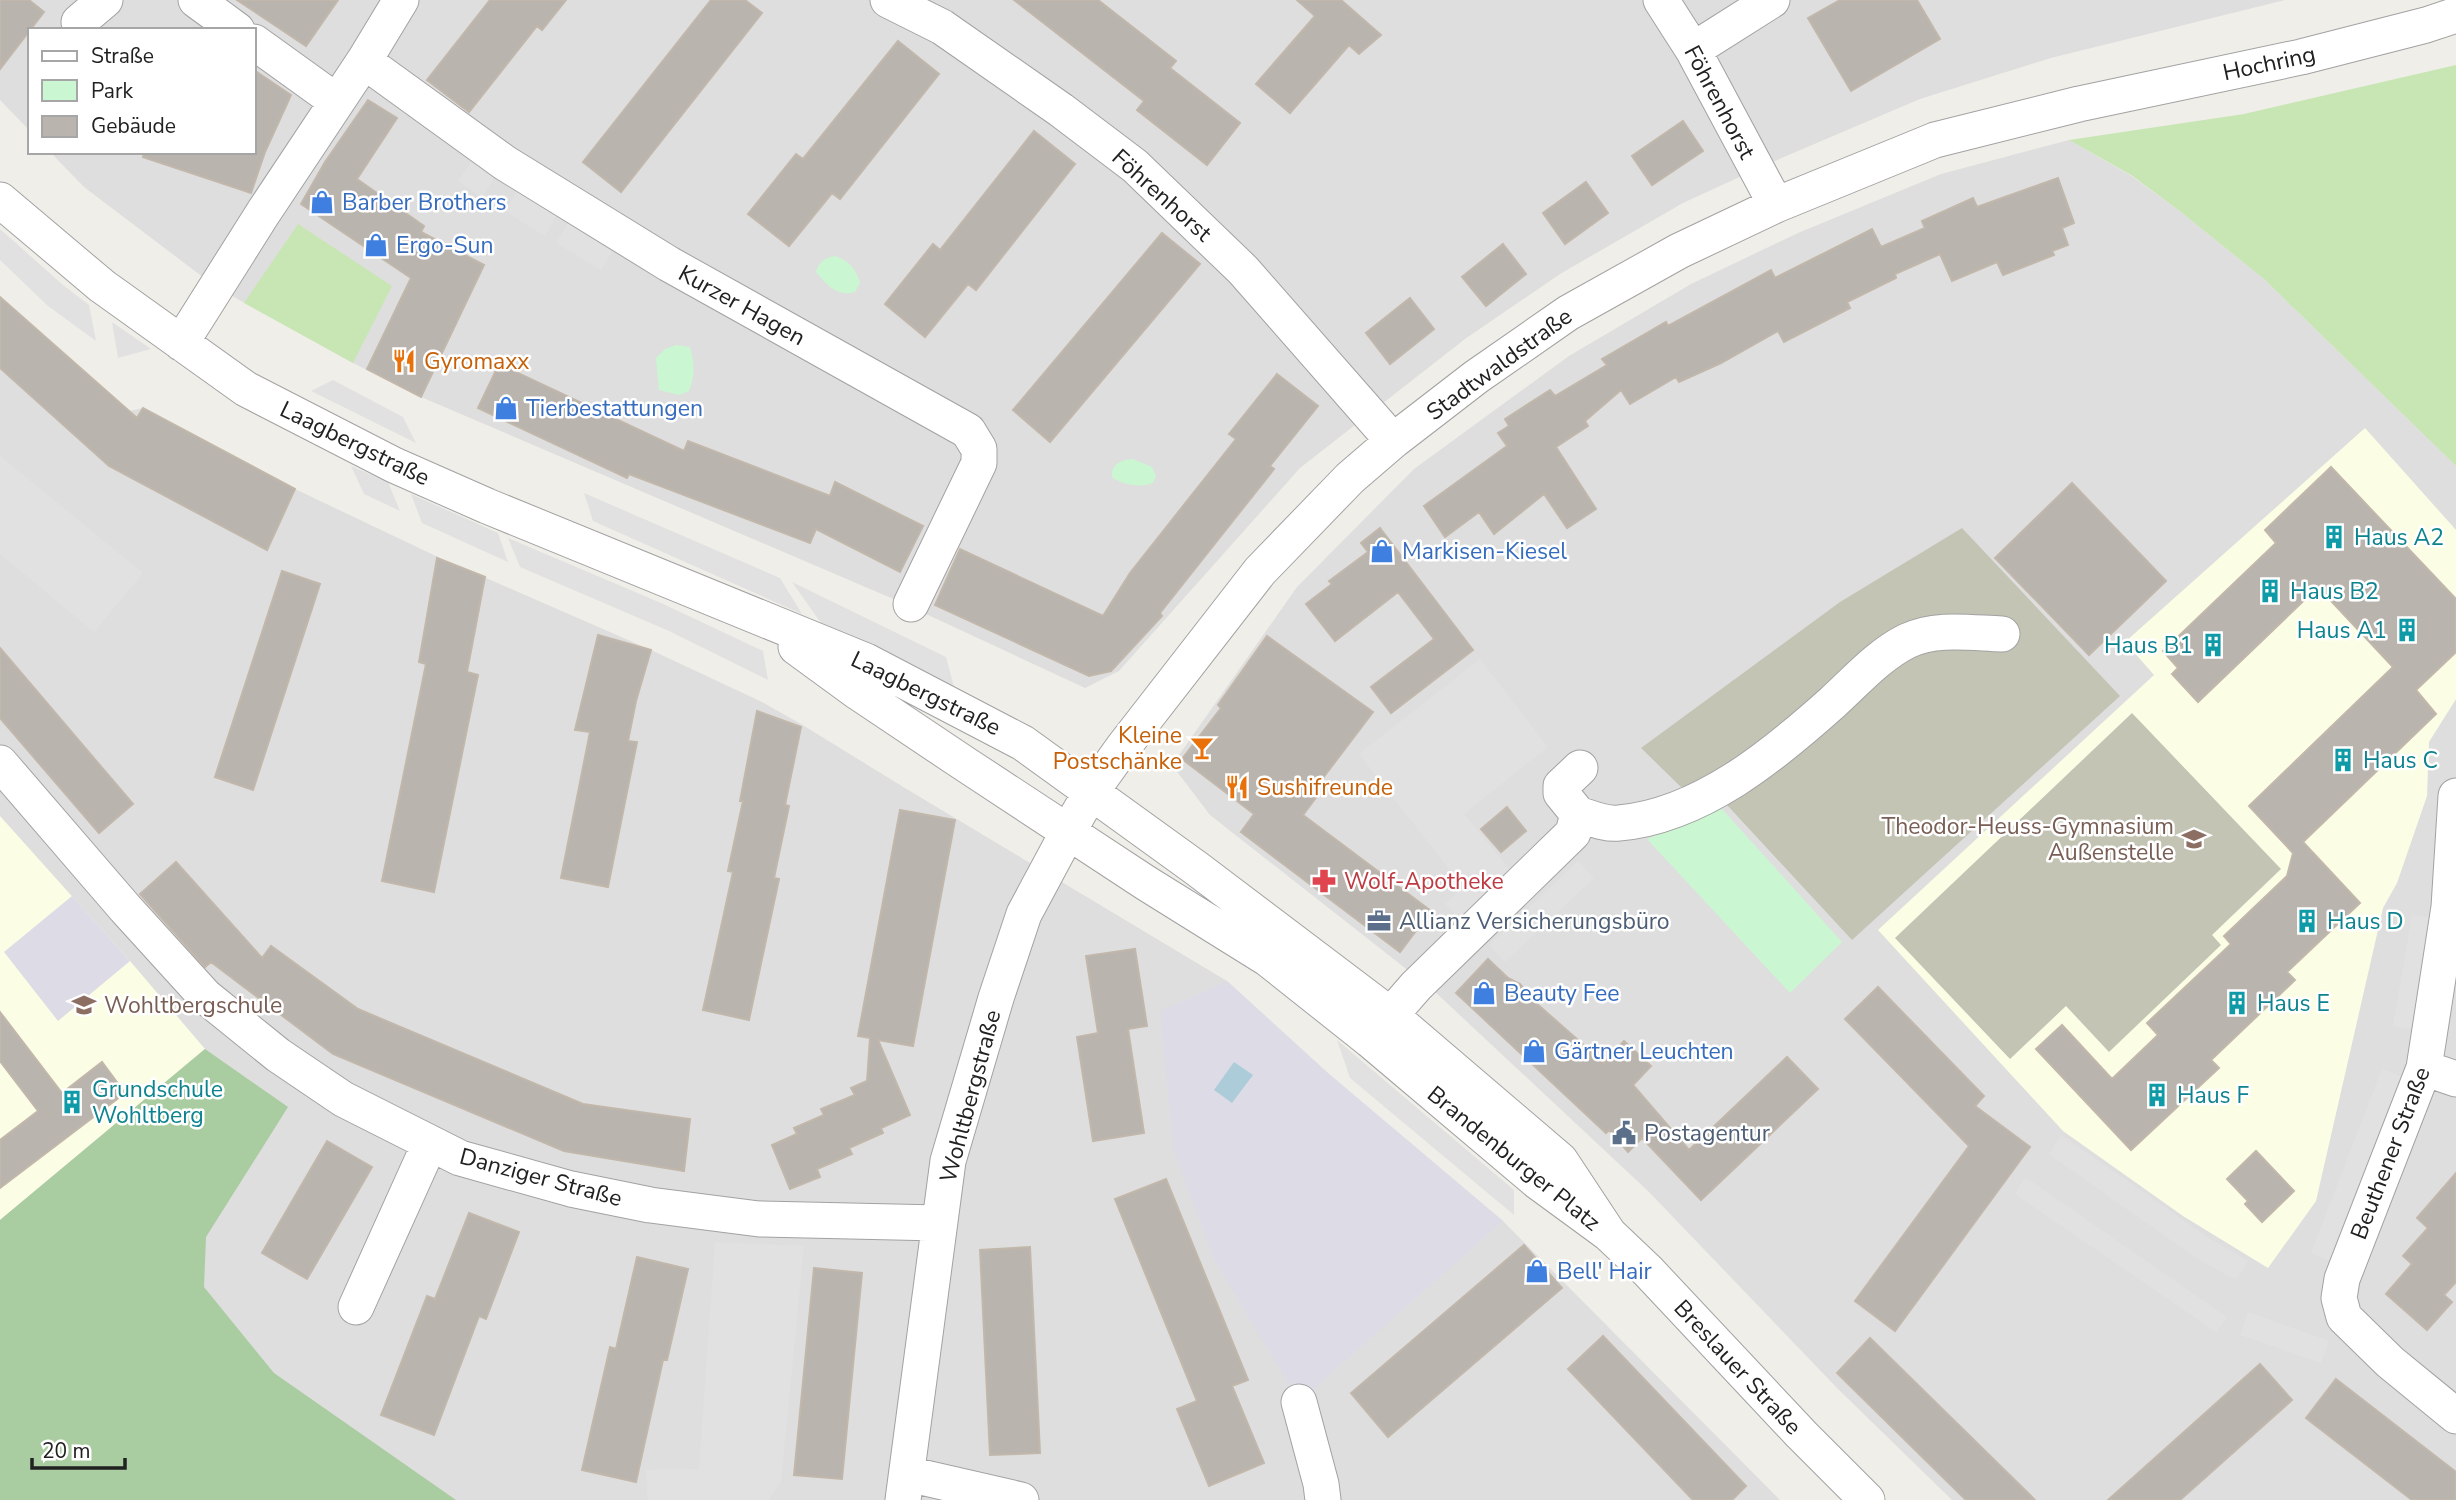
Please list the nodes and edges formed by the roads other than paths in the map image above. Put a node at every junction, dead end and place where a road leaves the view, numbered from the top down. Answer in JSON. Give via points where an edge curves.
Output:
{"nodes":[{"id":1,"x":105,"y":0,"type":"edge"},
{"id":2,"x":197,"y":0,"type":"edge"},
{"id":3,"x":401,"y":0,"type":"edge"},
{"id":4,"x":888,"y":0,"type":"edge"},
{"id":5,"x":1661,"y":0,"type":"edge"},
{"id":6,"x":1772,"y":0,"type":"edge"},
{"id":7,"x":2456,"y":15,"type":"edge"},
{"id":8,"x":79,"y":22,"type":"dead end"},
{"id":9,"x":234,"y":28,"type":"edge"},
{"id":10,"x":256,"y":43,"type":"edge"},
{"id":11,"x":1693,"y":50,"type":"junction"},
{"id":12,"x":364,"y":61,"type":"junction"},
{"id":13,"x":336,"y":102,"type":"junction"},
{"id":14,"x":2079,"y":104,"type":"joint"},
{"id":15,"x":0,"y":200,"type":"edge"},
{"id":16,"x":1776,"y":205,"type":"junction"},
{"id":17,"x":181,"y":343,"type":"junction"},
{"id":18,"x":1393,"y":441,"type":"junction"},
{"id":19,"x":911,"y":604,"type":"dead end"},
{"id":20,"x":751,"y":614,"type":"junction"},
{"id":21,"x":2002,"y":634,"type":"dead end"},
{"id":22,"x":0,"y":763,"type":"edge"},
{"id":23,"x":1580,"y":768,"type":"dead end"},
{"id":24,"x":1091,"y":792,"type":"junction"},
{"id":25,"x":2456,"y":796,"type":"edge"},
{"id":26,"x":1578,"y":814,"type":"junction"},
{"id":27,"x":1069,"y":830,"type":"junction"},
{"id":28,"x":2452,"y":908,"type":"edge"},
{"id":29,"x":1380,"y":1027,"type":"junction"},
{"id":30,"x":2440,"y":1074,"type":"edge"},
{"id":31,"x":430,"y":1143,"type":"junction"},
{"id":32,"x":939,"y":1223,"type":"junction"},
{"id":33,"x":1609,"y":1234,"type":"joint"},
{"id":34,"x":356,"y":1307,"type":"dead end"},
{"id":35,"x":1299,"y":1402,"type":"dead end"},
{"id":36,"x":2456,"y":1416,"type":"edge"},
{"id":37,"x":906,"y":1487,"type":"edge"},
{"id":38,"x":1021,"y":1500,"type":"edge"},
{"id":39,"x":1323,"y":1500,"type":"edge"},
{"id":40,"x":1867,"y":1500,"type":"edge"}],
"edges":[{"from":1,"to":8,"type":"street"},
{"from":2,"to":9,"type":"street"},
{"from":3,"to":12,"type":"street"},
{"from":4,"to":18,"type":"street","name":"Föhrenhorst","via":[[942,27],[1135,166],[1243,270]]},
{"from":5,"to":11,"type":"street","name":"Föhrenhorst"},
{"from":6,"to":11,"type":"street"},
{"from":7,"to":14,"type":"street","name":"Hochring","via":[[2301,57]]},
{"from":10,"to":13,"type":"street"},
{"from":11,"to":16,"type":"street","name":"Föhrenhorst"},
{"from":12,"to":13,"type":"street"},
{"from":12,"to":19,"type":"street","name":"Kurzer Hagen","via":[[505,163],[669,264],[968,431],[979,449],[979,463]]},
{"from":13,"to":17,"type":"street"},
{"from":14,"to":16,"type":"street","name":"Stadtwaldstraße","via":[[1934,139]]},
{"from":15,"to":17,"type":"street","name":"Laagbergstraße","via":[[102,286]]},
{"from":16,"to":18,"type":"street","name":"Stadtwaldstraße","via":[[1678,251],[1567,313]]},
{"from":17,"to":20,"type":"street","name":"Laagbergstraße","via":[[246,389],[383,460]]},
{"from":18,"to":24,"type":"street","name":"Stadtwaldstraße","via":[[1350,478],[1260,571]]},
{"from":20,"to":24,"type":"street","name":"Laagbergstraße","via":[[866,661],[1007,733]]},
{"from":20,"to":27,"type":"street","name":"Laagbergstraße","via":[[859,693]]},
{"from":21,"to":26,"type":"street","via":[[1929,633],[1906,642],[1780,749],[1699,799],[1666,813],[1618,824]]},
{"from":22,"to":31,"type":"street","name":"Danziger Straße","via":[[205,996],[278,1055],[343,1099]]},
{"from":23,"to":26,"type":"street","via":[[1561,786],[1561,793]]},
{"from":24,"to":27,"type":"street","name":"Stadtwaldstraße"},
{"from":24,"to":29,"type":"street","name":"Brandenburger Platz","via":[[1196,868]]},
{"from":25,"to":28,"type":"street","name":"Beuthener Straße"},
{"from":26,"to":29,"type":"street","via":[[1573,833]]},
{"from":27,"to":29,"type":"street","name":"Brandenburger Platz","via":[[1146,883]]},
{"from":27,"to":32,"type":"street","name":"Wohltbergstraße","via":[[1024,914],[996,998],[948,1161]]},
{"from":28,"to":30,"type":"street","name":"Beuthener Straße"},
{"from":29,"to":33,"type":"street","name":"Brandenburger Platz","via":[[1560,1160]]},
{"from":30,"to":36,"type":"street","name":"Beuthener Straße","via":[[2342,1279],[2339,1298],[2344,1317],[2360,1335]]},
{"from":31,"to":32,"type":"street","name":"Danziger Straße","via":[[472,1161],[571,1189],[650,1205],[759,1219]]},
{"from":31,"to":34,"type":"street"},
{"from":32,"to":37,"type":"street","name":"Wohltbergstraße"},
{"from":33,"to":40,"type":"street","name":"Breslauer Straße"},
{"from":35,"to":39,"type":"street"},
{"from":37,"to":38,"type":"street"}]}
